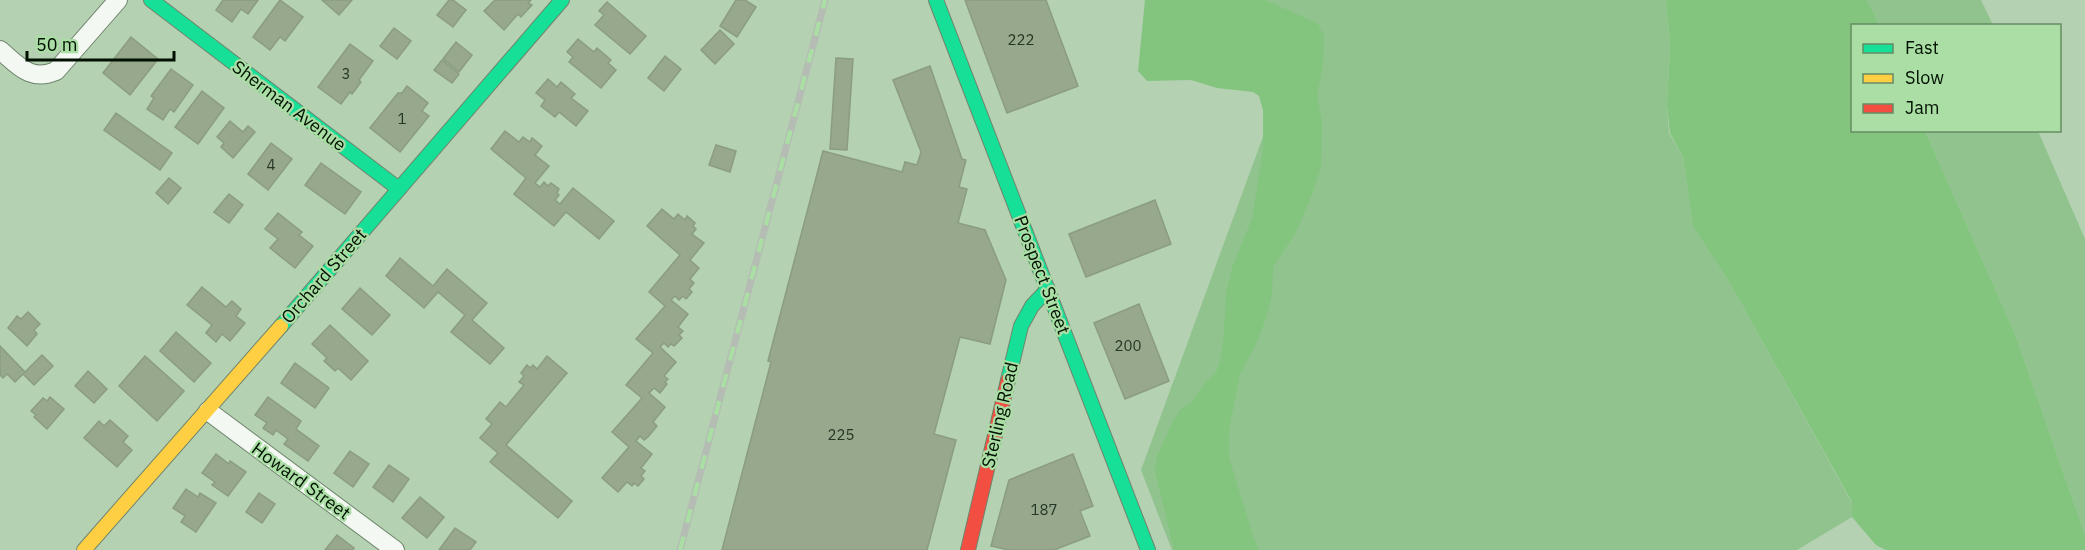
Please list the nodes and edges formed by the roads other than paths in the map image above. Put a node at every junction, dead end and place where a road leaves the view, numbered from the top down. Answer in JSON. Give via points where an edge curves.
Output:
{"nodes":[{"id":1,"x":118,"y":0,"type":"edge"},
{"id":2,"x":151,"y":0,"type":"edge"},
{"id":3,"x":562,"y":0,"type":"edge"},
{"id":4,"x":936,"y":0,"type":"edge"},
{"id":5,"x":0,"y":50,"type":"edge"},
{"id":6,"x":399,"y":189,"type":"junction"},
{"id":7,"x":1048,"y":288,"type":"junction"},
{"id":8,"x":207,"y":411,"type":"junction"},
{"id":9,"x":84,"y":550,"type":"edge"},
{"id":10,"x":395,"y":550,"type":"edge"},
{"id":11,"x":968,"y":550,"type":"edge"},
{"id":12,"x":1148,"y":550,"type":"edge"}],
"edges":[{"from":1,"to":5,"type":"street","via":[[63,65],[47,75],[22,68]]},
{"from":2,"to":6,"type":"street","name":"Sherman Avenue"},
{"from":3,"to":6,"type":"street","name":"Orchard Street"},
{"from":4,"to":7,"type":"street","name":"Prospect Street"},
{"from":6,"to":8,"type":"street","name":"Orchard Street"},
{"from":7,"to":11,"type":"street","name":"Sterling Road","via":[[1032,306],[1022,326]]},
{"from":7,"to":12,"type":"street","name":"Prospect Street"},
{"from":8,"to":9,"type":"street","name":"Orchard Street"},
{"from":8,"to":10,"type":"street","name":"Howard Street"}]}
